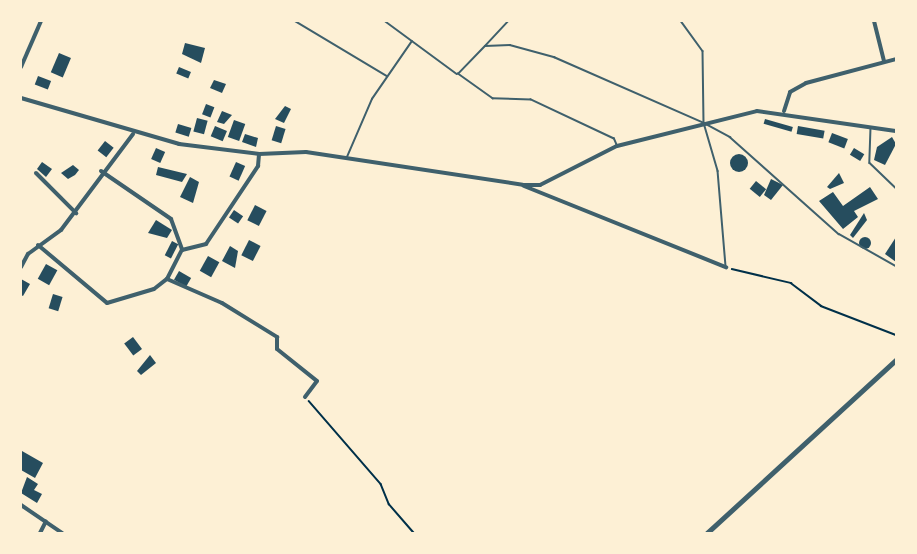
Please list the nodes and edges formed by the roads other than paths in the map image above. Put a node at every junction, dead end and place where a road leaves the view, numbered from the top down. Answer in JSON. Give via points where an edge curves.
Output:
{"nodes":[{"id":1,"x":40,"y":21,"type":"edge"},
{"id":2,"x":295,"y":21,"type":"edge"},
{"id":3,"x":386,"y":21,"type":"edge"},
{"id":4,"x":508,"y":21,"type":"edge"},
{"id":5,"x":681,"y":21,"type":"edge"},
{"id":6,"x":874,"y":21,"type":"edge"},
{"id":7,"x":412,"y":41,"type":"junction"},
{"id":8,"x":485,"y":46,"type":"junction"},
{"id":9,"x":896,"y":59,"type":"edge"},
{"id":10,"x":884,"y":61,"type":"junction"},
{"id":11,"x":21,"y":67,"type":"edge"},
{"id":12,"x":458,"y":74,"type":"junction"},
{"id":13,"x":388,"y":76,"type":"junction"},
{"id":14,"x":21,"y":98,"type":"edge"},
{"id":15,"x":784,"y":111,"type":"junction"},
{"id":16,"x":704,"y":123,"type":"junction"},
{"id":17,"x":871,"y":127,"type":"junction"},
{"id":18,"x":896,"y":131,"type":"edge"},
{"id":19,"x":133,"y":134,"type":"junction"},
{"id":20,"x":617,"y":146,"type":"junction"},
{"id":21,"x":259,"y":154,"type":"junction"},
{"id":22,"x":347,"y":158,"type":"junction"},
{"id":23,"x":101,"y":171,"type":"junction"},
{"id":24,"x":36,"y":173,"type":"dead end"},
{"id":25,"x":523,"y":185,"type":"junction"},
{"id":26,"x":896,"y":188,"type":"edge"},
{"id":27,"x":76,"y":213,"type":"junction"},
{"id":28,"x":38,"y":245,"type":"junction"},
{"id":29,"x":182,"y":250,"type":"junction"},
{"id":30,"x":896,"y":266,"type":"edge"},
{"id":31,"x":21,"y":267,"type":"edge"},
{"id":32,"x":726,"y":267,"type":"joint"},
{"id":33,"x":166,"y":279,"type":"junction"},
{"id":34,"x":896,"y":360,"type":"edge"},
{"id":35,"x":305,"y":397,"type":"road end"},
{"id":36,"x":21,"y":505,"type":"edge"},
{"id":37,"x":46,"y":521,"type":"junction"},
{"id":38,"x":40,"y":533,"type":"edge"},
{"id":39,"x":62,"y":533,"type":"edge"},
{"id":40,"x":708,"y":533,"type":"edge"}],
"edges":[{"from":1,"to":11,"type":"street"},
{"from":2,"to":13,"type":"lane"},
{"from":3,"to":7,"type":"lane"},
{"from":4,"to":8,"type":"lane"},
{"from":5,"to":16,"type":"lane","via":[[703,51]]},
{"from":6,"to":10,"type":"street"},
{"from":7,"to":12,"type":"lane"},
{"from":7,"to":13,"type":"lane"},
{"from":8,"to":12,"type":"lane"},
{"from":8,"to":16,"type":"lane","via":[[510,45],[554,57]]},
{"from":9,"to":10,"type":"street"},
{"from":10,"to":15,"type":"street","via":[[806,83],[790,92]]},
{"from":12,"to":20,"type":"lane","via":[[493,99],[531,100],[614,139]]},
{"from":13,"to":22,"type":"lane"},
{"from":14,"to":19,"type":"street"},
{"from":15,"to":16,"type":"street"},
{"from":15,"to":17,"type":"street"},
{"from":16,"to":20,"type":"street"},
{"from":16,"to":30,"type":"lane","via":[[730,136],[839,234]]},
{"from":16,"to":32,"type":"lane","via":[[718,171]]},
{"from":17,"to":18,"type":"street"},
{"from":17,"to":26,"type":"lane","via":[[870,163]]},
{"from":19,"to":21,"type":"street"},
{"from":19,"to":23,"type":"street"},
{"from":20,"to":25,"type":"street","via":[[540,184]]},
{"from":21,"to":22,"type":"street"},
{"from":21,"to":29,"type":"street","via":[[258,166],[206,243]]},
{"from":22,"to":25,"type":"street"},
{"from":23,"to":27,"type":"street"},
{"from":23,"to":29,"type":"street","via":[[171,219]]},
{"from":24,"to":27,"type":"street"},
{"from":25,"to":32,"type":"street"},
{"from":27,"to":28,"type":"street"},
{"from":28,"to":31,"type":"street"},
{"from":28,"to":33,"type":"street","via":[[107,303]]},
{"from":29,"to":33,"type":"street"},
{"from":33,"to":35,"type":"street","via":[[222,303],[277,337],[277,349],[317,381]]},
{"from":34,"to":40,"type":"street"},
{"from":36,"to":37,"type":"street"},
{"from":37,"to":38,"type":"street"},
{"from":37,"to":39,"type":"street"}]}
